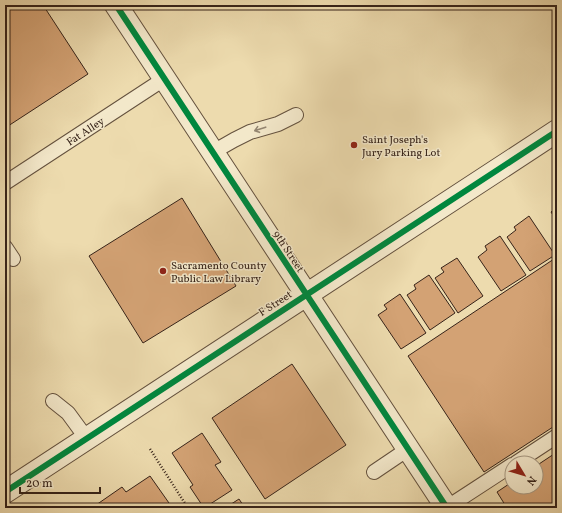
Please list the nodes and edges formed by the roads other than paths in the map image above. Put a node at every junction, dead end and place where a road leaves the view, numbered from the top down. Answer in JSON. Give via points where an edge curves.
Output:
{"nodes":[{"id":1,"x":116,"y":5,"type":"edge"},
{"id":2,"x":164,"y":79,"type":"junction"},
{"id":3,"x":296,"y":114,"type":"dead end"},
{"id":4,"x":557,"y":131,"type":"edge"},
{"id":5,"x":213,"y":152,"type":"junction"},
{"id":6,"x":5,"y":183,"type":"edge"},
{"id":7,"x":5,"y":247,"type":"edge"},
{"id":8,"x":13,"y":259,"type":"dead end"},
{"id":9,"x":306,"y":295,"type":"junction"},
{"id":10,"x":53,"y":401,"type":"dead end"},
{"id":11,"x":557,"y":436,"type":"edge"},
{"id":12,"x":87,"y":439,"type":"junction"},
{"id":13,"x":408,"y":449,"type":"junction"},
{"id":14,"x":528,"y":455,"type":"edge"},
{"id":15,"x":504,"y":470,"type":"edge"},
{"id":16,"x":374,"y":472,"type":"dead end"},
{"id":17,"x":5,"y":492,"type":"edge"},
{"id":18,"x":446,"y":508,"type":"edge"}],
"edges":[{"from":1,"to":2,"type":"street","name":"9th Street"},
{"from":2,"to":5,"type":"street","name":"9th Street"},
{"from":2,"to":6,"type":"lane","name":"Fat Alley"},
{"from":3,"to":5,"type":"lane","one_way":true,"via":[[278,124],[250,132]]},
{"from":4,"to":9,"type":"street","name":"F Street"},
{"from":5,"to":9,"type":"street","name":"9th Street"},
{"from":7,"to":8,"type":"lane"},
{"from":9,"to":12,"type":"street","name":"F Street"},
{"from":9,"to":13,"type":"street","name":"9th Street"},
{"from":10,"to":12,"type":"lane","via":[[68,413]]},
{"from":11,"to":14,"type":"lane"},
{"from":12,"to":17,"type":"street","name":"F Street"},
{"from":13,"to":16,"type":"lane"},
{"from":13,"to":18,"type":"street","name":"9th Street"},
{"from":15,"to":18,"type":"lane"}]}
